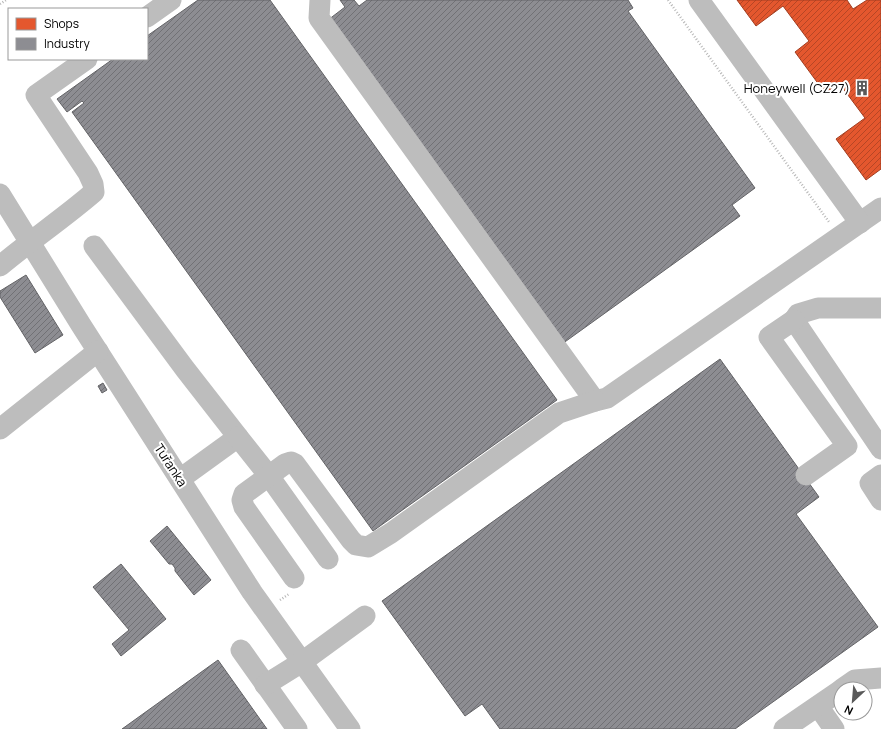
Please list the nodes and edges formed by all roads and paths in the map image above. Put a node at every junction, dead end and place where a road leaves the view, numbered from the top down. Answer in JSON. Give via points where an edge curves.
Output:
{"nodes":[{"id":1,"x":6,"y":0,"type":"edge"},
{"id":2,"x":171,"y":0,"type":"edge"},
{"id":3,"x":320,"y":0,"type":"edge"},
{"id":4,"x":668,"y":0,"type":"edge"},
{"id":5,"x":699,"y":0,"type":"edge"},
{"id":6,"x":0,"y":4,"type":"edge"},
{"id":7,"x":148,"y":16,"type":"edge"},
{"id":8,"x":86,"y":60,"type":"edge"},
{"id":9,"x":0,"y":194,"type":"edge"},
{"id":10,"x":881,"y":208,"type":"edge"},
{"id":11,"x":860,"y":223,"type":"junction"},
{"id":12,"x":839,"y":237,"type":"junction"},
{"id":13,"x":29,"y":242,"type":"junction"},
{"id":14,"x":94,"y":246,"type":"dead end"},
{"id":15,"x":0,"y":266,"type":"edge"},
{"id":16,"x":881,"y":308,"type":"edge"},
{"id":17,"x":794,"y":320,"type":"junction"},
{"id":18,"x":98,"y":351,"type":"junction"},
{"id":19,"x":595,"y":401,"type":"junction"},
{"id":20,"x":0,"y":429,"type":"edge"},
{"id":21,"x":238,"y":437,"type":"junction"},
{"id":22,"x":881,"y":449,"type":"edge"},
{"id":23,"x":806,"y":475,"type":"dead end"},
{"id":24,"x":881,"y":475,"type":"edge"},
{"id":25,"x":269,"y":476,"type":"junction"},
{"id":26,"x":180,"y":479,"type":"junction"},
{"id":27,"x":881,"y":500,"type":"edge"},
{"id":28,"x":328,"y":560,"type":"dead end"},
{"id":29,"x":294,"y":578,"type":"dead end"},
{"id":30,"x":365,"y":616,"type":"dead end"},
{"id":31,"x":241,"y":650,"type":"dead end"},
{"id":32,"x":302,"y":662,"type":"junction"},
{"id":33,"x":880,"y":674,"type":"edge"},
{"id":34,"x":854,"y":681,"type":"edge"},
{"id":35,"x":265,"y":685,"type":"junction"},
{"id":36,"x":833,"y":695,"type":"edge"},
{"id":37,"x":818,"y":706,"type":"junction"},
{"id":38,"x":297,"y":729,"type":"edge"},
{"id":39,"x":350,"y":729,"type":"edge"},
{"id":40,"x":784,"y":729,"type":"edge"},
{"id":41,"x":834,"y":729,"type":"edge"}],
"edges":[{"from":1,"to":6,"type":"path"},
{"from":2,"to":7,"type":"street"},
{"from":3,"to":19,"type":"street","via":[[319,18]]},
{"from":4,"to":12,"type":"path"},
{"from":5,"to":11,"type":"street"},
{"from":8,"to":13,"type":"street","via":[[36,94],[88,173],[94,192]]},
{"from":9,"to":13,"type":"street","name":"Tuřanka"},
{"from":10,"to":11,"type":"street"},
{"from":11,"to":12,"type":"street"},
{"from":12,"to":19,"type":"street","via":[[607,398]]},
{"from":13,"to":15,"type":"street"},
{"from":13,"to":18,"type":"street","name":"Tuřanka"},
{"from":14,"to":21,"type":"street"},
{"from":16,"to":17,"type":"street","via":[[818,308],[798,314]]},
{"from":17,"to":22,"type":"street"},
{"from":17,"to":23,"type":"street","via":[[769,337],[847,446]]},
{"from":18,"to":20,"type":"street"},
{"from":18,"to":26,"type":"street","name":"Tuřanka"},
{"from":19,"to":25,"type":"street","via":[[560,413],[386,537],[368,547],[356,545],[351,540],[295,464],[284,464]]},
{"from":21,"to":25,"type":"street"},
{"from":21,"to":26,"type":"street"},
{"from":24,"to":27,"type":"street","via":[[870,483]]},
{"from":25,"to":28,"type":"street"},
{"from":25,"to":29,"type":"street","via":[[244,494],[242,500],[244,507]]},
{"from":26,"to":32,"type":"street","name":"Tuřanka","via":[[252,592]]},
{"from":30,"to":32,"type":"street"},
{"from":31,"to":35,"type":"street"},
{"from":32,"to":35,"type":"street"},
{"from":32,"to":39,"type":"street","name":"Tuřanka"},
{"from":33,"to":34,"type":"street"},
{"from":35,"to":38,"type":"street"},
{"from":36,"to":37,"type":"street"},
{"from":37,"to":40,"type":"street"},
{"from":37,"to":41,"type":"street"}]}
